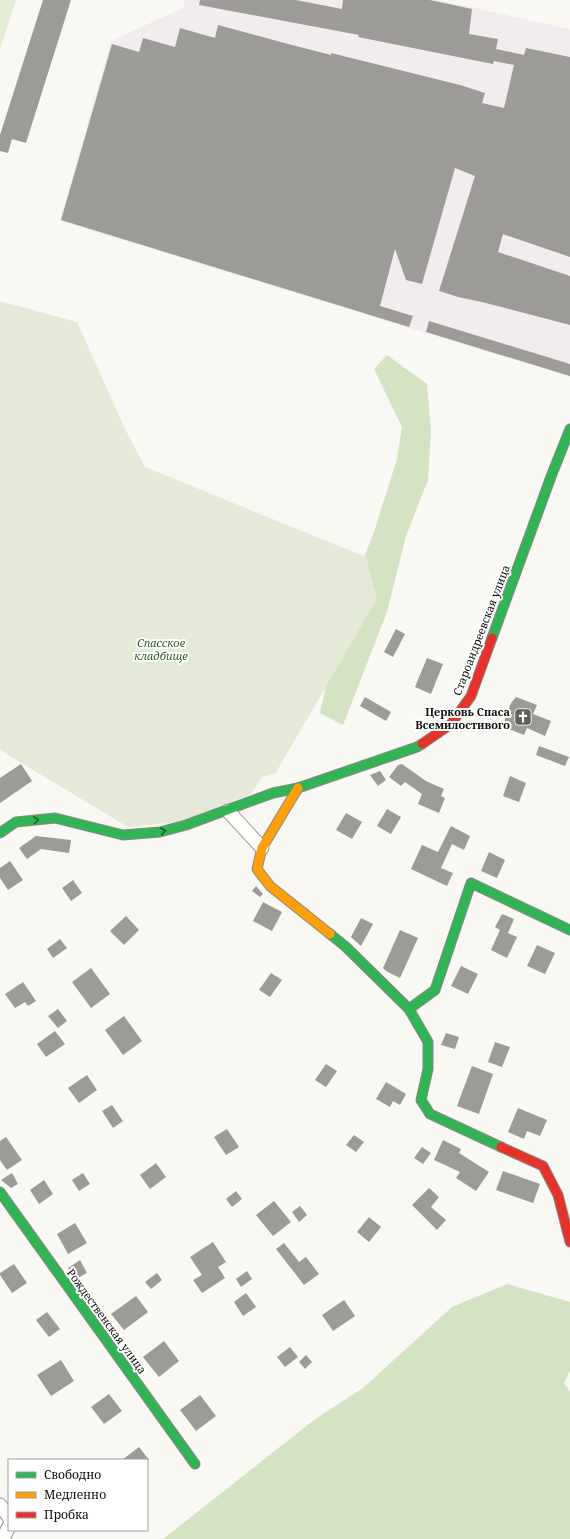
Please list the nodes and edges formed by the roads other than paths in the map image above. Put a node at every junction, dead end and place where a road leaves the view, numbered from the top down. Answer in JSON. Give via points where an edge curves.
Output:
{"nodes":[{"id":1,"x":570,"y":429,"type":"edge"},
{"id":2,"x":298,"y":788,"type":"junction"},
{"id":3,"x":228,"y":811,"type":"junction"},
{"id":4,"x":0,"y":833,"type":"edge"},
{"id":5,"x":262,"y":848,"type":"junction"},
{"id":6,"x":570,"y":930,"type":"edge"},
{"id":7,"x":409,"y":1009,"type":"junction"},
{"id":8,"x":0,"y":1192,"type":"edge"},
{"id":9,"x":570,"y":1242,"type":"edge"},
{"id":10,"x":195,"y":1464,"type":"dead end"},
{"id":11,"x":0,"y":1505,"type":"edge"},
{"id":12,"x":8,"y":1516,"type":"edge"},
{"id":13,"x":8,"y":1528,"type":"edge"},
{"id":14,"x":3,"y":1539,"type":"edge"}],
"edges":[{"from":1,"to":2,"type":"street","name":"Староандреевская улица","via":[[471,696],[451,724],[417,747]]},
{"from":2,"to":3,"type":"street","name":"Староандреевская улица","via":[[273,793]]},
{"from":2,"to":5,"type":"street"},
{"from":4,"to":3,"type":"street","name":"Староандреевская улица","one_way":true,"via":[[16,822],[54,818],[123,835],[160,832]]},
{"from":3,"to":5,"type":"street"},
{"from":5,"to":7,"type":"street","via":[[257,869],[270,886],[346,947]]},
{"from":6,"to":7,"type":"street","via":[[471,883],[435,990]]},
{"from":7,"to":9,"type":"street","via":[[428,1042],[428,1069],[421,1100],[430,1114],[543,1166],[558,1195]]},
{"from":8,"to":10,"type":"street","name":"Рождественская улица"},
{"from":11,"to":12,"type":"street"},
{"from":13,"to":14,"type":"street"}]}
